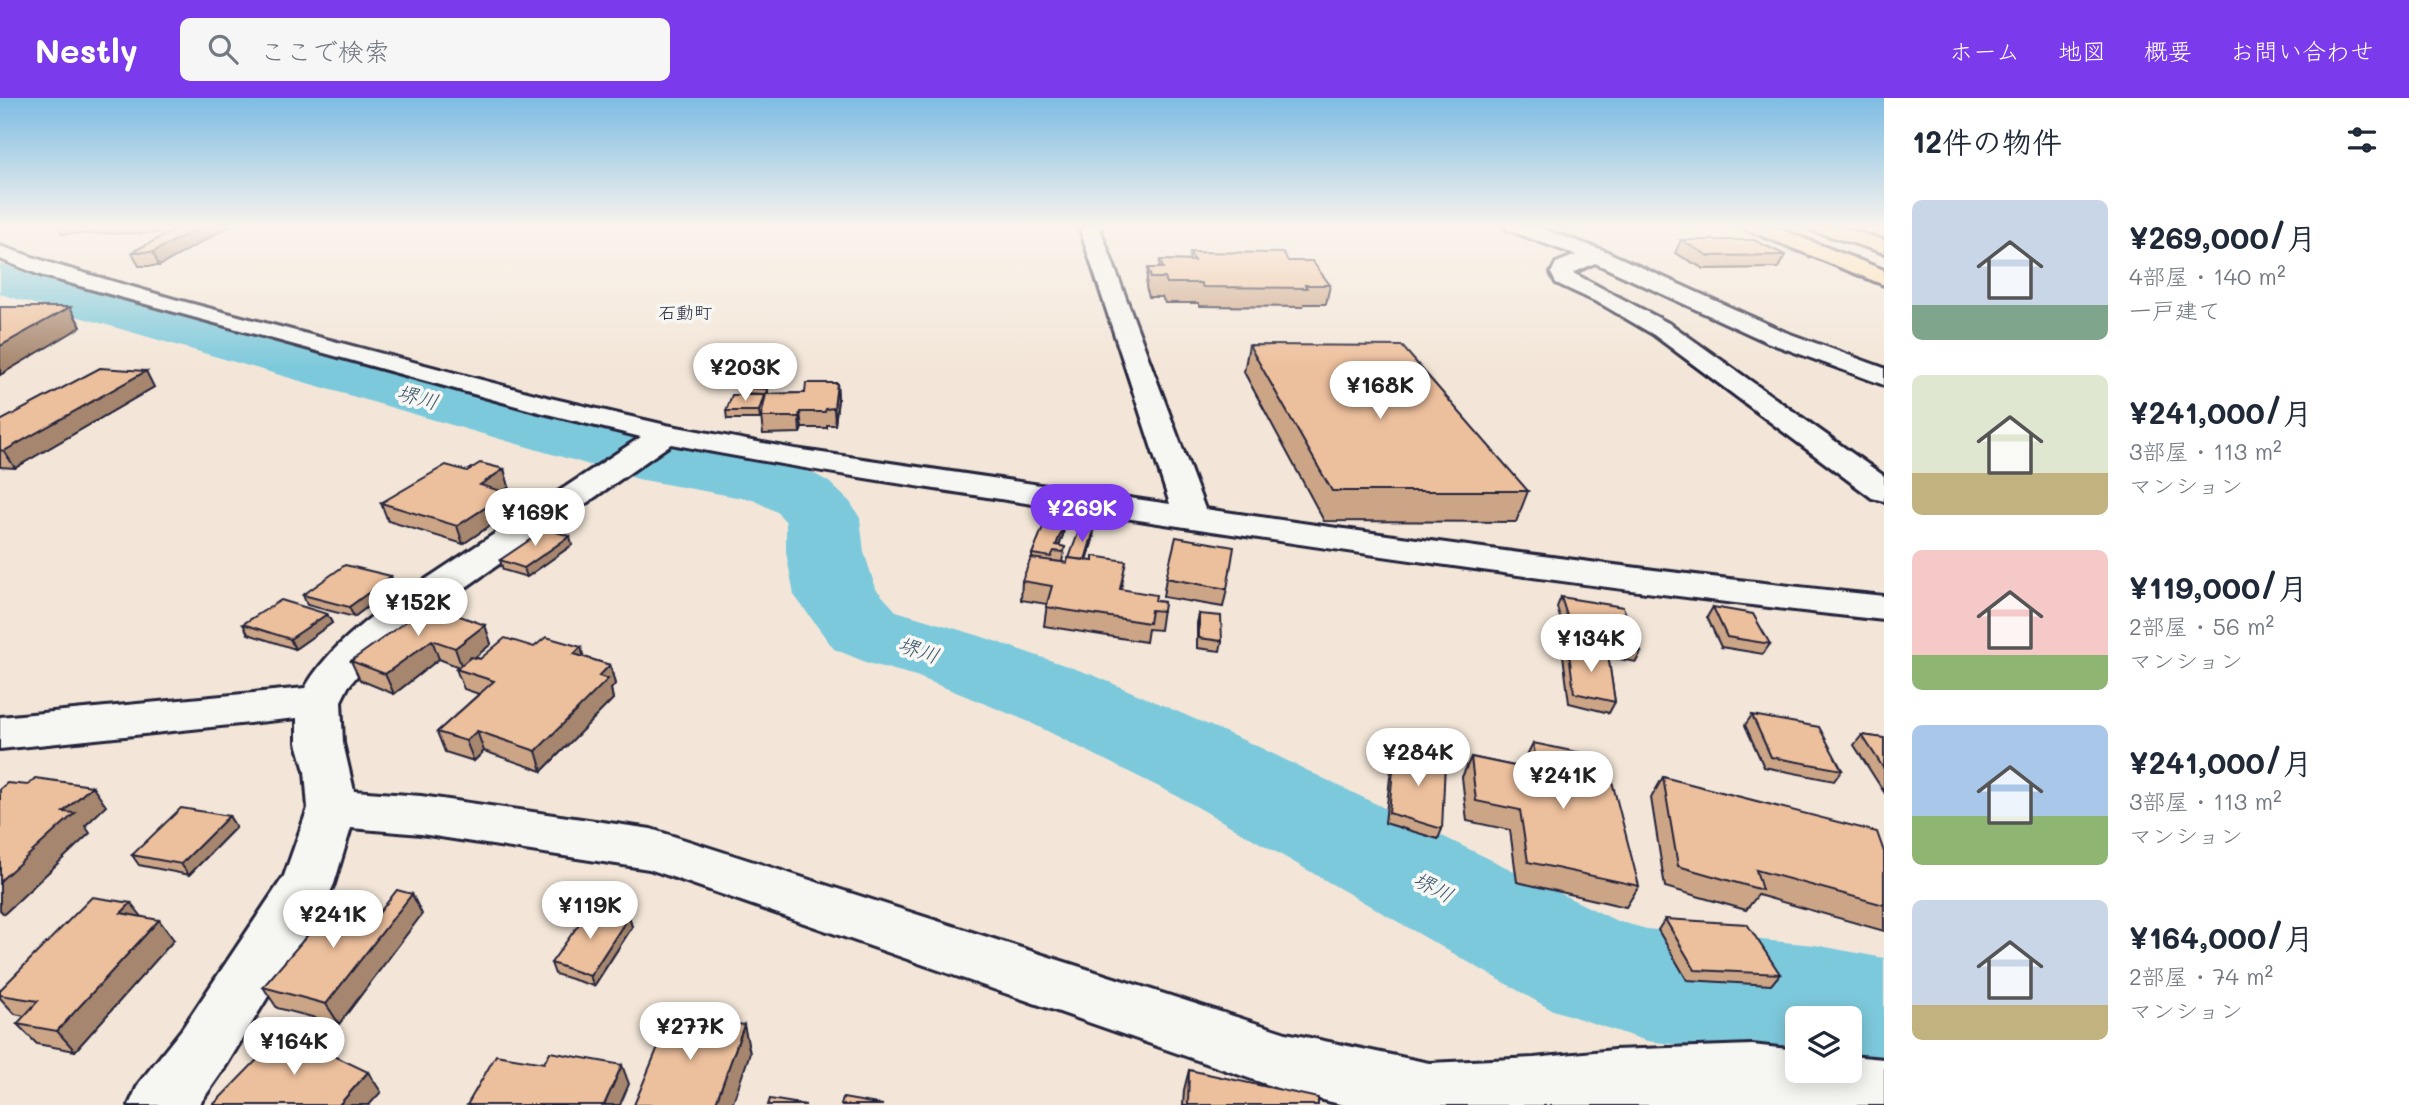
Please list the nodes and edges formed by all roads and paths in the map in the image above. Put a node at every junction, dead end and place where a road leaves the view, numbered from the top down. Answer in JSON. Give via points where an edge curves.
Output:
{"nodes":[{"id":1,"x":58,"y":273,"type":"edge"},
{"id":2,"x":1105,"y":273,"type":"edge"},
{"id":3,"x":1562,"y":273,"type":"edge"},
{"id":4,"x":1634,"y":273,"type":"edge"},
{"id":5,"x":1884,"y":377,"type":"edge"},
{"id":6,"x":644,"y":449,"type":"junction"},
{"id":7,"x":1884,"y":491,"type":"edge"},
{"id":8,"x":1192,"y":519,"type":"junction"},
{"id":9,"x":1884,"y":608,"type":"edge"},
{"id":10,"x":319,"y":701,"type":"junction"},
{"id":11,"x":0,"y":733,"type":"edge"},
{"id":12,"x":332,"y":808,"type":"junction"},
{"id":13,"x":1884,"y":1090,"type":"edge"},
{"id":14,"x":161,"y":1105,"type":"edge"}],
"edges":[{"from":1,"to":6,"type":"street","via":[[545,405]]},
{"from":2,"to":8,"type":"street"},
{"from":3,"to":7,"type":"street","via":[[1663,330]]},
{"from":4,"to":5,"type":"street","via":[[1728,317]]},
{"from":6,"to":8,"type":"street","via":[[795,458]]},
{"from":6,"to":10,"type":"street","via":[[395,618],[358,649]]},
{"from":8,"to":9,"type":"street"},
{"from":10,"to":11,"type":"street"},
{"from":10,"to":12,"type":"street","via":[[320,743]]},
{"from":12,"to":13,"type":"street","via":[[421,815],[651,849],[1286,1062],[1429,1094],[1752,1075]]},
{"from":12,"to":14,"type":"street","via":[[308,884],[203,1049]]}]}
